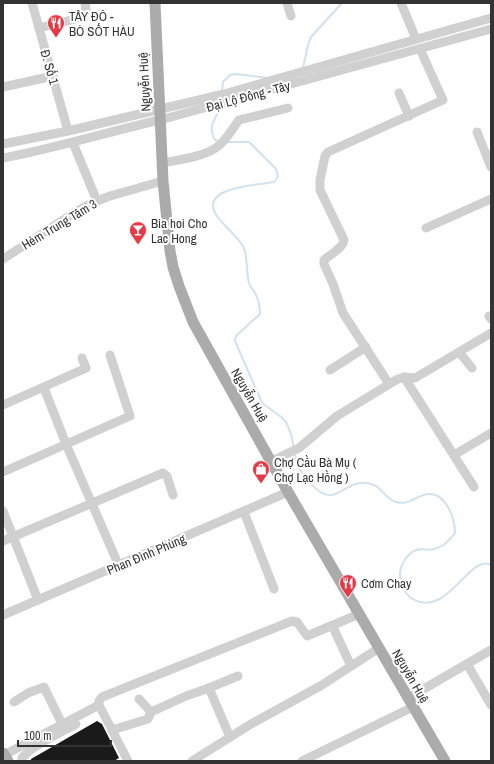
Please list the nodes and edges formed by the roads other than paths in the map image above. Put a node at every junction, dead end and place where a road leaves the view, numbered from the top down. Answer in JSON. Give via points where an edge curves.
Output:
{"nodes":[{"id":1,"x":32,"y":3,"type":"edge"},
{"id":2,"x":85,"y":3,"type":"edge"},
{"id":3,"x":155,"y":3,"type":"edge"},
{"id":4,"x":287,"y":3,"type":"edge"},
{"id":5,"x":402,"y":3,"type":"edge"},
{"id":6,"x":291,"y":16,"type":"dead end"},
{"id":7,"x":491,"y":18,"type":"edge"},
{"id":8,"x":39,"y":28,"type":"junction"},
{"id":9,"x":491,"y":29,"type":"edge"},
{"id":10,"x":416,"y":39,"type":"junction"},
{"id":11,"x":420,"y":49,"type":"junction"},
{"id":12,"x":53,"y":76,"type":"junction"},
{"id":13,"x":3,"y":87,"type":"edge"},
{"id":14,"x":399,"y":94,"type":"dead end"},
{"id":15,"x":288,"y":108,"type":"dead end"},
{"id":16,"x":160,"y":115,"type":"junction"},
{"id":17,"x":409,"y":116,"type":"junction"},
{"id":18,"x":68,"y":131,"type":"junction"},
{"id":19,"x":477,"y":132,"type":"dead end"},
{"id":20,"x":73,"y":143,"type":"junction"},
{"id":21,"x":3,"y":144,"type":"edge"},
{"id":22,"x":3,"y":158,"type":"edge"},
{"id":23,"x":162,"y":163,"type":"junction"},
{"id":24,"x":491,"y":167,"type":"edge"},
{"id":25,"x":163,"y":181,"type":"junction"},
{"id":26,"x":491,"y":199,"type":"edge"},
{"id":27,"x":97,"y":201,"type":"junction"},
{"id":28,"x":426,"y":228,"type":"dead end"},
{"id":29,"x":3,"y":259,"type":"edge"},
{"id":30,"x":491,"y":333,"type":"edge"},
{"id":31,"x":366,"y":347,"type":"junction"},
{"id":32,"x":459,"y":352,"type":"junction"},
{"id":33,"x":110,"y":355,"type":"dead end"},
{"id":34,"x":82,"y":358,"type":"dead end"},
{"id":35,"x":472,"y":368,"type":"dead end"},
{"id":36,"x":330,"y":370,"type":"dead end"},
{"id":37,"x":404,"y":377,"type":"junction"},
{"id":38,"x":389,"y":384,"type":"junction"},
{"id":39,"x":44,"y":388,"type":"junction"},
{"id":40,"x":3,"y":405,"type":"edge"},
{"id":41,"x":491,"y":433,"type":"edge"},
{"id":42,"x":66,"y":444,"type":"junction"},
{"id":43,"x":454,"y":455,"type":"junction"},
{"id":44,"x":272,"y":461,"type":"junction"},
{"id":45,"x":3,"y":472,"type":"edge"},
{"id":46,"x":474,"y":487,"type":"dead end"},
{"id":47,"x":288,"y":492,"type":"junction"},
{"id":48,"x":173,"y":495,"type":"dead end"},
{"id":49,"x":92,"y":503,"type":"junction"},
{"id":50,"x":3,"y":511,"type":"edge"},
{"id":51,"x":244,"y":512,"type":"junction"},
{"id":52,"x":13,"y":536,"type":"junction"},
{"id":53,"x":3,"y":541,"type":"edge"},
{"id":54,"x":119,"y":566,"type":"junction"},
{"id":55,"x":274,"y":589,"type":"dead end"},
{"id":56,"x":38,"y":600,"type":"junction"},
{"id":57,"x":359,"y":614,"type":"junction"},
{"id":58,"x":3,"y":615,"type":"edge"},
{"id":59,"x":332,"y":625,"type":"junction"},
{"id":60,"x":379,"y":648,"type":"junction"},
{"id":61,"x":491,"y":650,"type":"edge"},
{"id":62,"x":467,"y":664,"type":"junction"},
{"id":63,"x":352,"y":666,"type":"junction"},
{"id":64,"x":238,"y":676,"type":"dead end"},
{"id":65,"x":209,"y":688,"type":"junction"},
{"id":66,"x":139,"y":699,"type":"dead end"},
{"id":67,"x":101,"y":701,"type":"junction"},
{"id":68,"x":14,"y":702,"type":"dead end"},
{"id":69,"x":410,"y":703,"type":"junction"},
{"id":70,"x":491,"y":705,"type":"edge"},
{"id":71,"x":151,"y":712,"type":"junction"},
{"id":72,"x":62,"y":724,"type":"junction"},
{"id":73,"x":76,"y":724,"type":"dead end"},
{"id":74,"x":112,"y":730,"type":"junction"},
{"id":75,"x":230,"y":737,"type":"junction"},
{"id":76,"x":5,"y":756,"type":"edge"},
{"id":77,"x":22,"y":761,"type":"edge"},
{"id":78,"x":128,"y":761,"type":"edge"},
{"id":79,"x":192,"y":761,"type":"edge"},
{"id":80,"x":302,"y":761,"type":"edge"},
{"id":81,"x":445,"y":761,"type":"edge"}],
"edges":[{"from":1,"to":8,"type":"street","name":"Đ. Số 1"},
{"from":2,"to":8,"type":"street","via":[[86,10],[79,18]]},
{"from":3,"to":16,"type":"main road","name":"Nguyễn Huệ"},
{"from":4,"to":6,"type":"street"},
{"from":5,"to":10,"type":"street"},
{"from":7,"to":10,"type":"street","name":"Đại Lộ Đông - Tây"},
{"from":8,"to":12,"type":"street","name":"Đ. Số 1"},
{"from":9,"to":11,"type":"street","name":"Đại Lộ Đông - Tây"},
{"from":10,"to":16,"type":"street","name":"Đại Lộ Đông - Tây"},
{"from":11,"to":16,"type":"street","name":"Đại Lộ Đông - Tây"},
{"from":11,"to":17,"type":"street","via":[[443,100]]},
{"from":12,"to":13,"type":"street"},
{"from":12,"to":18,"type":"street","name":"Đ. Số 1"},
{"from":14,"to":17,"type":"street"},
{"from":15,"to":23,"type":"street","via":[[239,120],[217,148],[196,156]]},
{"from":16,"to":18,"type":"street","name":"Đại Lộ Đông - Tây"},
{"from":16,"to":20,"type":"street","name":"Đại Lộ Đông - Tây","via":[[134,126]]},
{"from":16,"to":23,"type":"main road","name":"Nguyễn Huệ"},
{"from":17,"to":31,"type":"street","via":[[328,152],[320,180],[320,190],[344,242],[324,260],[324,264],[334,284],[343,313]]},
{"from":18,"to":21,"type":"street","name":"Đại Lộ Đông - Tây"},
{"from":19,"to":24,"type":"street"},
{"from":20,"to":22,"type":"street","name":"Đại Lộ Đông - Tây"},
{"from":20,"to":27,"type":"street"},
{"from":23,"to":25,"type":"main road","name":"Nguyễn Huệ"},
{"from":25,"to":27,"type":"street","name":"Hẻm Trung Tâm 3"},
{"from":25,"to":44,"type":"main road","name":"Nguyễn Huệ","via":[[173,267],[187,309]]},
{"from":26,"to":28,"type":"street"},
{"from":27,"to":29,"type":"street","name":"Hẻm Trung Tâm 3","via":[[74,212]]},
{"from":30,"to":32,"type":"street"},
{"from":31,"to":36,"type":"street"},
{"from":31,"to":38,"type":"street"},
{"from":32,"to":35,"type":"street"},
{"from":32,"to":37,"type":"street","via":[[415,378]]},
{"from":33,"to":42,"type":"street","via":[[130,416]]},
{"from":34,"to":39,"type":"street","via":[[86,368],[84,370]]},
{"from":37,"to":38,"type":"street"},
{"from":37,"to":43,"type":"street"},
{"from":38,"to":44,"type":"street","via":[[337,416],[299,448]]},
{"from":39,"to":40,"type":"street"},
{"from":39,"to":42,"type":"street"},
{"from":41,"to":43,"type":"street"},
{"from":42,"to":45,"type":"street"},
{"from":42,"to":49,"type":"street"},
{"from":43,"to":46,"type":"street"},
{"from":44,"to":47,"type":"main road","name":"Nguyễn Huệ"},
{"from":47,"to":51,"type":"street","name":"Phan Đình Phùng"},
{"from":47,"to":57,"type":"main road","name":"Nguyễn Huệ"},
{"from":48,"to":49,"type":"street","via":[[163,473]]},
{"from":49,"to":52,"type":"street"},
{"from":49,"to":54,"type":"street"},
{"from":50,"to":52,"type":"street"},
{"from":51,"to":54,"type":"street","name":"Phan Đình Phùng"},
{"from":51,"to":55,"type":"street"},
{"from":52,"to":53,"type":"street"},
{"from":52,"to":56,"type":"street"},
{"from":54,"to":56,"type":"street","name":"Phan Đình Phùng"},
{"from":56,"to":58,"type":"street","name":"Phan Đình Phùng"},
{"from":57,"to":59,"type":"street"},
{"from":57,"to":60,"type":"main road","name":"Nguyễn Huệ"},
{"from":59,"to":63,"type":"street"},
{"from":59,"to":67,"type":"street","via":[[307,636],[297,622],[292,621]]},
{"from":60,"to":63,"type":"street"},
{"from":60,"to":69,"type":"main road","name":"Nguyễn Huệ"},
{"from":61,"to":62,"type":"street"},
{"from":62,"to":69,"type":"street"},
{"from":62,"to":70,"type":"street"},
{"from":63,"to":75,"type":"street"},
{"from":64,"to":65,"type":"street"},
{"from":65,"to":71,"type":"street"},
{"from":65,"to":75,"type":"street"},
{"from":66,"to":71,"type":"street"},
{"from":67,"to":72,"type":"street"},
{"from":67,"to":74,"type":"street"},
{"from":68,"to":72,"type":"street","via":[[44,687]]},
{"from":69,"to":80,"type":"street"},
{"from":69,"to":81,"type":"main road","name":"Nguyễn Huệ"},
{"from":71,"to":74,"type":"street","via":[[148,719]]},
{"from":72,"to":76,"type":"street"},
{"from":73,"to":77,"type":"street","via":[[31,749],[22,756]]},
{"from":74,"to":78,"type":"street"},
{"from":75,"to":79,"type":"street"}]}
